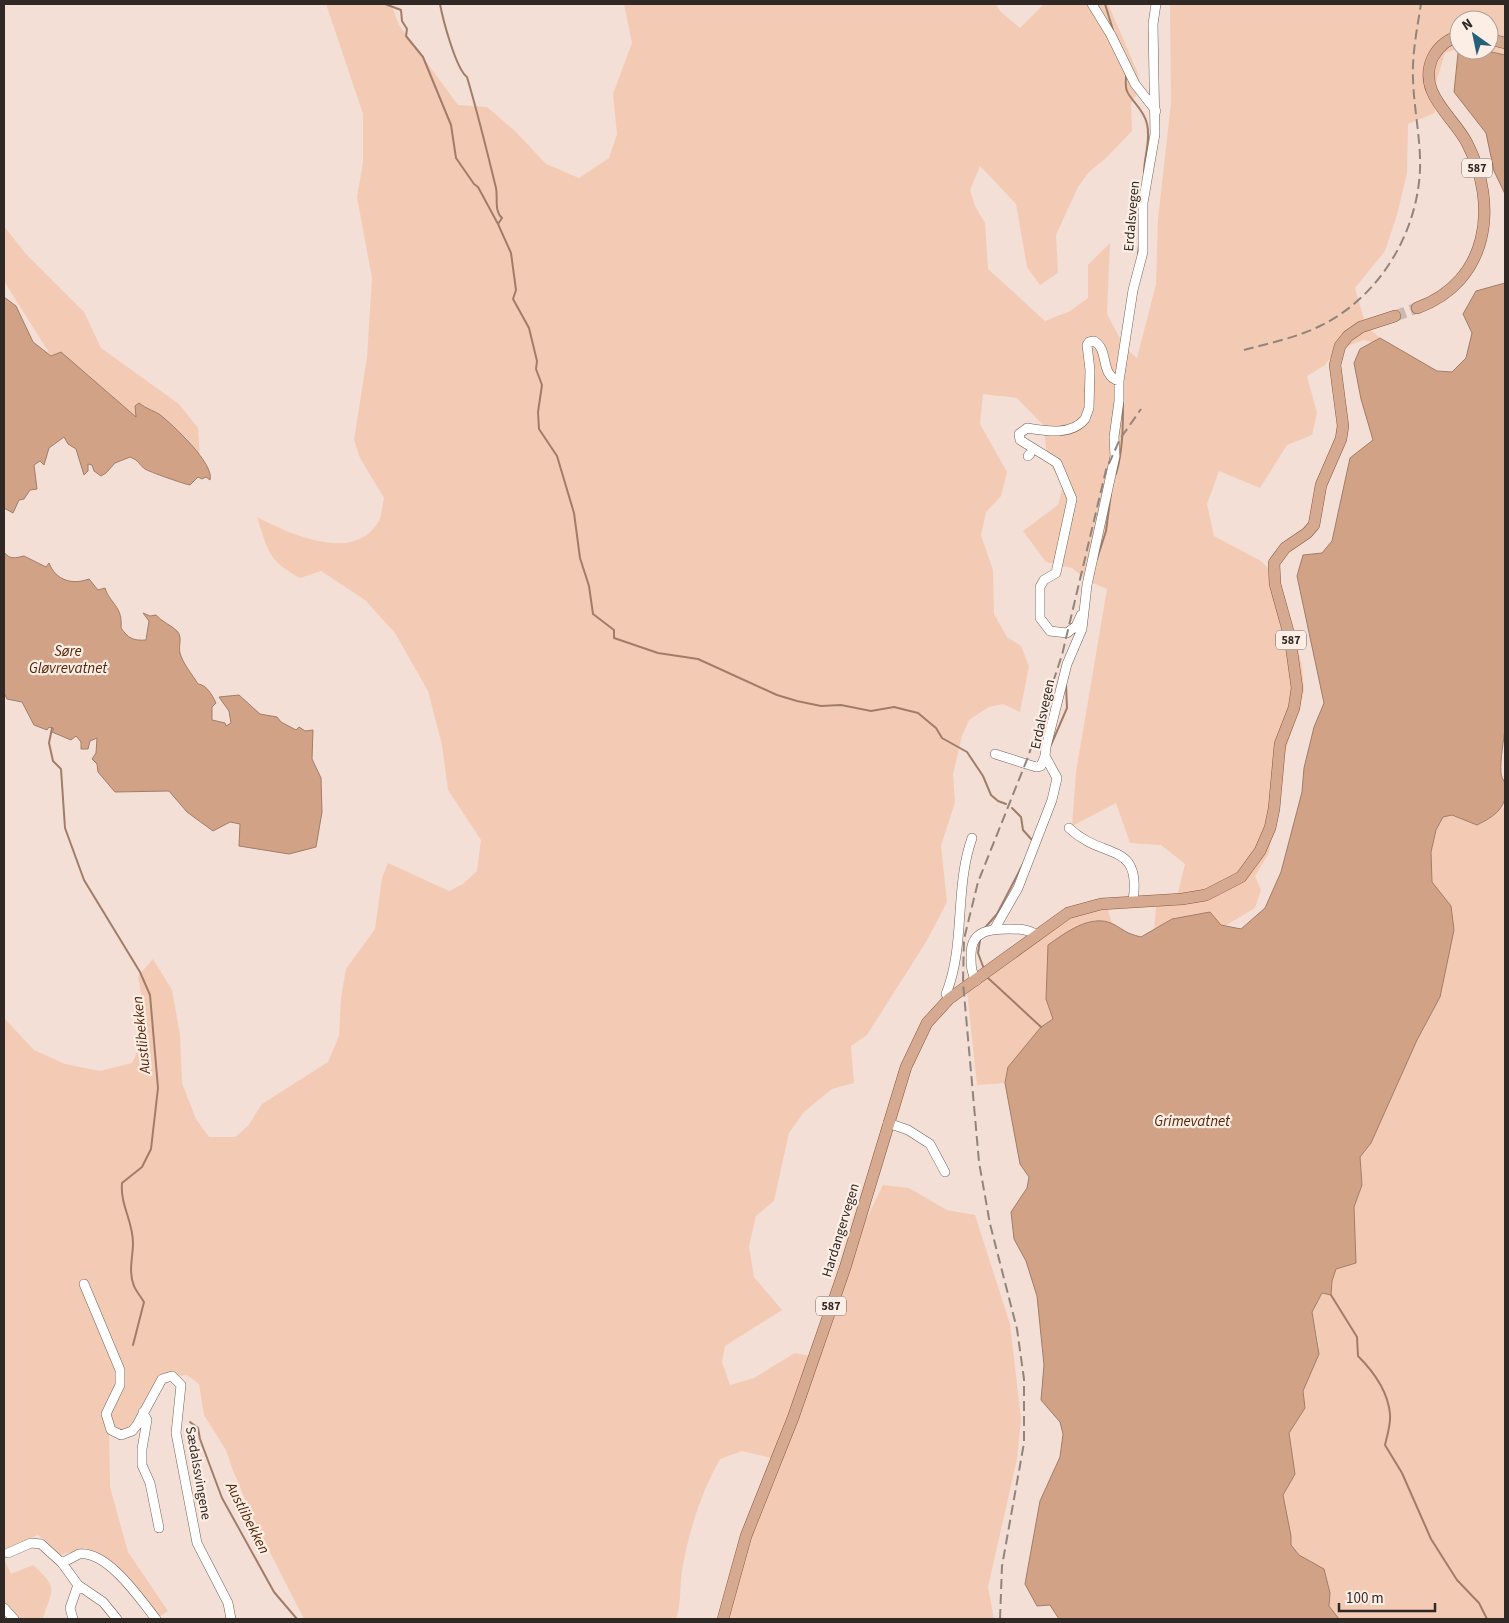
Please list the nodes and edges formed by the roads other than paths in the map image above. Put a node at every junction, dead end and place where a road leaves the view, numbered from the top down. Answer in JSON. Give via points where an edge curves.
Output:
{"nodes":[{"id":1,"x":1092,"y":4,"type":"edge"},
{"id":2,"x":1156,"y":4,"type":"edge"},
{"id":3,"x":1449,"y":40,"type":"edge"},
{"id":4,"x":1156,"y":111,"type":"junction"},
{"id":5,"x":1417,"y":308,"type":"tunnel mouth"},
{"id":6,"x":1395,"y":316,"type":"tunnel mouth"},
{"id":7,"x":1119,"y":381,"type":"junction"},
{"id":8,"x":1083,"y":613,"type":"junction"},
{"id":9,"x":995,"y":754,"type":"dead end"},
{"id":10,"x":1045,"y":756,"type":"junction"},
{"id":11,"x":1069,"y":828,"type":"dead end"},
{"id":12,"x":972,"y":838,"type":"dead end"},
{"id":13,"x":1133,"y":901,"type":"junction"},
{"id":14,"x":988,"y":930,"type":"junction"},
{"id":15,"x":1036,"y":935,"type":"junction"},
{"id":16,"x":983,"y":976,"type":"junction"},
{"id":17,"x":949,"y":999,"type":"junction"},
{"id":18,"x":888,"y":1123,"type":"junction"},
{"id":19,"x":945,"y":1172,"type":"dead end"},
{"id":20,"x":84,"y":1284,"type":"dead end"},
{"id":21,"x":143,"y":1412,"type":"junction"},
{"id":22,"x":159,"y":1528,"type":"dead end"},
{"id":23,"x":8,"y":1553,"type":"dead end"},
{"id":24,"x":62,"y":1563,"type":"junction"},
{"id":25,"x":78,"y":1585,"type":"junction"},
{"id":26,"x":4,"y":1608,"type":"edge"},
{"id":27,"x":14,"y":1619,"type":"edge"},
{"id":28,"x":73,"y":1619,"type":"edge"},
{"id":29,"x":118,"y":1619,"type":"edge"},
{"id":30,"x":156,"y":1619,"type":"edge"},
{"id":31,"x":230,"y":1619,"type":"edge"},
{"id":32,"x":722,"y":1619,"type":"edge"}],
"edges":[{"from":1,"to":4,"type":"street","via":[[1135,84]]},
{"from":2,"to":4,"type":"street","name":"Erdalsvegen","via":[[1153,24]]},
{"from":3,"to":5,"type":"main road","number":"587","via":[[1431,62],[1429,77],[1436,100],[1467,142],[1478,170],[1484,214],[1483,235],[1476,256],[1455,286]]},
{"from":4,"to":7,"type":"street","name":"Erdalsvegen","via":[[1143,203],[1143,252],[1136,273]]},
{"from":6,"to":13,"type":"main road","name":"Hardangervegen","number":"587","via":[[1361,327],[1340,346],[1335,365],[1343,426],[1341,439],[1321,485],[1314,525],[1285,548],[1274,563],[1275,584],[1290,638],[1297,688],[1294,708],[1280,744],[1274,809],[1265,841],[1241,877],[1217,891],[1182,899]]},
{"from":7,"to":8,"type":"street","name":"Erdalsvegen","via":[[1115,456]]},
{"from":7,"to":8,"type":"street","name":"Erdalsvegen","via":[[1107,372],[1100,346],[1094,341],[1089,342],[1089,403],[1085,419],[1073,428],[1048,432],[1026,428],[1019,434],[1020,440],[1058,463],[1072,499],[1056,573],[1040,586],[1040,618],[1050,631],[1068,633]]},
{"from":8,"to":10,"type":"street","name":"Erdalsvegen","via":[[1082,629],[1067,664]]},
{"from":9,"to":10,"type":"street","via":[[1036,767],[1041,766]]},
{"from":10,"to":14,"type":"street","name":"Erdalsvegen","via":[[1057,778],[1050,809],[1018,888]]},
{"from":11,"to":13,"type":"street","via":[[1088,843],[1130,863],[1134,873]]},
{"from":12,"to":17,"type":"street","via":[[964,861],[958,910],[959,939],[946,994]]},
{"from":13,"to":15,"type":"main road","name":"Hardangervegen","number":"587","via":[[1078,909],[1058,918]]},
{"from":14,"to":15,"type":"street","via":[[1026,930]]},
{"from":14,"to":16,"type":"street","name":"Erdalsvegen","via":[[974,939],[971,947],[970,969]]},
{"from":15,"to":16,"type":"main road","name":"Hardangervegen","number":"587"},
{"from":16,"to":17,"type":"main road","name":"Hardangervegen","number":"587"},
{"from":17,"to":18,"type":"main road","name":"Hardangervegen","number":"587","via":[[938,1008],[918,1036]]},
{"from":18,"to":19,"type":"street","via":[[908,1130],[930,1144]]},
{"from":18,"to":32,"type":"main road","name":"Hardangervegen","number":"587","via":[[845,1268],[795,1411],[746,1536]]},
{"from":20,"to":21,"type":"street","name":"Sædalssvingene","via":[[120,1370],[120,1385],[106,1414],[108,1426],[115,1434],[126,1434],[137,1425]]},
{"from":21,"to":22,"type":"street","via":[[148,1420],[142,1465],[150,1482]]},
{"from":21,"to":31,"type":"street","name":"Sædalssvingene","via":[[162,1379],[172,1376],[176,1379],[182,1390],[176,1433],[196,1543],[228,1603]]},
{"from":23,"to":24,"type":"street","via":[[36,1542]]},
{"from":24,"to":25,"type":"street"},
{"from":24,"to":30,"type":"street","via":[[79,1554],[94,1557],[122,1577]]},
{"from":25,"to":28,"type":"street","via":[[70,1608]]},
{"from":25,"to":29,"type":"street","via":[[103,1602]]},
{"from":26,"to":27,"type":"street"}]}
